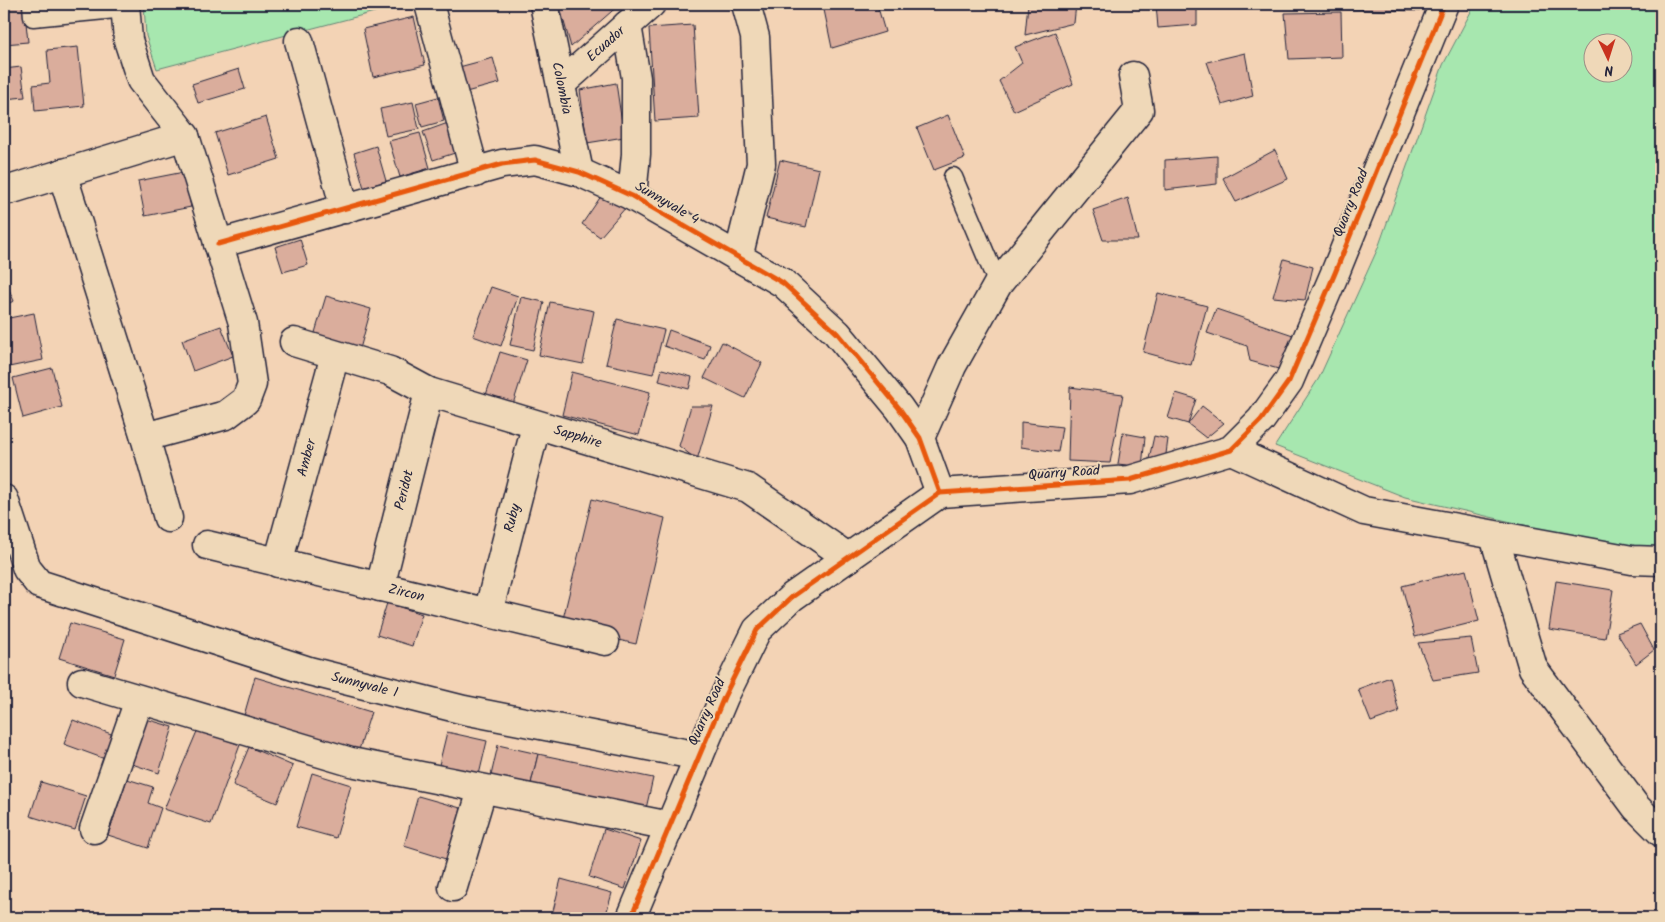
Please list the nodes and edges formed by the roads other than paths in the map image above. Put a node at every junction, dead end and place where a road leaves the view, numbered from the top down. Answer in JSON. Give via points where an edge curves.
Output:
{"nodes":[{"id":1,"x":32,"y":4,"type":"edge"},
{"id":2,"x":429,"y":4,"type":"edge"},
{"id":3,"x":544,"y":4,"type":"edge"},
{"id":4,"x":651,"y":4,"type":"edge"},
{"id":5,"x":746,"y":4,"type":"edge"},
{"id":6,"x":1444,"y":4,"type":"edge"},
{"id":7,"x":125,"y":6,"type":"edge"},
{"id":8,"x":627,"y":25,"type":"junction"},
{"id":9,"x":299,"y":41,"type":"dead end"},
{"id":10,"x":1133,"y":76,"type":"dead end"},
{"id":11,"x":560,"y":84,"type":"junction"},
{"id":12,"x":185,"y":136,"type":"junction"},
{"id":13,"x":579,"y":172,"type":"junction"},
{"id":14,"x":62,"y":173,"type":"junction"},
{"id":15,"x":475,"y":173,"type":"junction"},
{"id":16,"x":953,"y":177,"type":"dead end"},
{"id":17,"x":9,"y":190,"type":"dead end"},
{"id":18,"x":632,"y":196,"type":"junction"},
{"id":19,"x":346,"y":209,"type":"junction"},
{"id":20,"x":218,"y":244,"type":"junction"},
{"id":21,"x":738,"y":258,"type":"junction"},
{"id":22,"x":998,"y":284,"type":"junction"},
{"id":23,"x":294,"y":342,"type":"dead end"},
{"id":24,"x":335,"y":354,"type":"junction"},
{"id":25,"x":428,"y":392,"type":"junction"},
{"id":26,"x":536,"y":426,"type":"junction"},
{"id":27,"x":145,"y":437,"type":"junction"},
{"id":28,"x":920,"y":438,"type":"junction"},
{"id":29,"x":1231,"y":450,"type":"junction"},
{"id":30,"x":940,"y":493,"type":"junction"},
{"id":31,"x":4,"y":499,"type":"edge"},
{"id":32,"x":168,"y":518,"type":"dead end"},
{"id":33,"x":1494,"y":536,"type":"junction"},
{"id":34,"x":207,"y":545,"type":"dead end"},
{"id":35,"x":12,"y":550,"type":"edge"},
{"id":36,"x":850,"y":558,"type":"junction"},
{"id":37,"x":1661,"y":561,"type":"edge"},
{"id":38,"x":278,"y":562,"type":"junction"},
{"id":39,"x":380,"y":587,"type":"junction"},
{"id":40,"x":488,"y":613,"type":"junction"},
{"id":41,"x":605,"y":641,"type":"dead end"},
{"id":42,"x":82,"y":682,"type":"dead end"},
{"id":43,"x":139,"y":700,"type":"junction"},
{"id":44,"x":699,"y":756,"type":"junction"},
{"id":45,"x":482,"y":790,"type":"junction"},
{"id":46,"x":670,"y":826,"type":"junction"},
{"id":47,"x":94,"y":829,"type":"dead end"},
{"id":48,"x":1661,"y":832,"type":"edge"},
{"id":49,"x":453,"y":887,"type":"dead end"},
{"id":50,"x":631,"y":918,"type":"edge"}],
"edges":[{"from":1,"to":7,"type":"lane","via":[[34,17]]},
{"from":2,"to":15,"type":"street"},
{"from":3,"to":11,"type":"street","name":"Colombia"},
{"from":4,"to":8,"type":"street","name":"Ecuador"},
{"from":5,"to":21,"type":"street","via":[[755,37],[761,164]]},
{"from":6,"to":29,"type":"street","name":"Quarry Road","via":[[1289,381],[1261,420]]},
{"from":7,"to":12,"type":"street","via":[[128,40],[142,80]]},
{"from":8,"to":11,"type":"street","name":"Ecuador"},
{"from":8,"to":18,"type":"street","via":[[636,78],[636,154]]},
{"from":9,"to":19,"type":"street"},
{"from":10,"to":22,"type":"street","via":[[1139,110]]},
{"from":11,"to":13,"type":"street","name":"Colombia"},
{"from":12,"to":14,"type":"street"},
{"from":12,"to":20,"type":"street"},
{"from":13,"to":15,"type":"street","name":"Sunnyvale 4","via":[[535,160],[502,164]]},
{"from":13,"to":18,"type":"street","name":"Sunnyvale 4"},
{"from":14,"to":17,"type":"street"},
{"from":14,"to":27,"type":"street"},
{"from":15,"to":19,"type":"street","name":"Sunnyvale 4"},
{"from":16,"to":22,"type":"lane"},
{"from":18,"to":21,"type":"street","name":"Sunnyvale 4"},
{"from":19,"to":20,"type":"street","name":"Sunnyvale 4"},
{"from":20,"to":27,"type":"street","via":[[243,323],[250,359],[252,384],[246,400],[226,415]]},
{"from":21,"to":28,"type":"street","name":"Sunnyvale 4","via":[[783,283],[837,333]]},
{"from":22,"to":28,"type":"street","via":[[948,373]]},
{"from":23,"to":24,"type":"street","name":"Sapphire"},
{"from":24,"to":25,"type":"street","name":"Sapphire","via":[[390,371]]},
{"from":24,"to":38,"type":"street","name":"Amber"},
{"from":25,"to":26,"type":"street","name":"Sapphire"},
{"from":25,"to":39,"type":"street","name":"Peridot"},
{"from":26,"to":36,"type":"street","name":"Sapphire","via":[[748,488]]},
{"from":26,"to":40,"type":"street","name":"Ruby"},
{"from":27,"to":32,"type":"street"},
{"from":28,"to":30,"type":"street","name":"Sunnyvale 4"},
{"from":29,"to":30,"type":"street","name":"Quarry Road","via":[[1130,480]]},
{"from":29,"to":33,"type":"street","via":[[1364,511]]},
{"from":30,"to":36,"type":"street","name":"Quarry Road"},
{"from":31,"to":35,"type":"street"},
{"from":33,"to":37,"type":"street","via":[[1632,560]]},
{"from":33,"to":48,"type":"street","via":[[1533,668],[1636,806]]},
{"from":34,"to":38,"type":"street","name":"Zircon"},
{"from":35,"to":44,"type":"street","name":"Sunnyvale 1","via":[[39,584],[309,671],[464,710]]},
{"from":36,"to":44,"type":"street","name":"Quarry Road","via":[[792,597],[757,630]]},
{"from":38,"to":39,"type":"street","name":"Zircon"},
{"from":39,"to":40,"type":"street","name":"Zircon"},
{"from":40,"to":41,"type":"street","name":"Zircon"},
{"from":42,"to":43,"type":"street"},
{"from":43,"to":45,"type":"street","via":[[351,762]]},
{"from":43,"to":47,"type":"street"},
{"from":44,"to":46,"type":"street","name":"Quarry Road"},
{"from":45,"to":46,"type":"street"},
{"from":45,"to":49,"type":"street"},
{"from":46,"to":50,"type":"street","name":"Quarry Road"}]}
